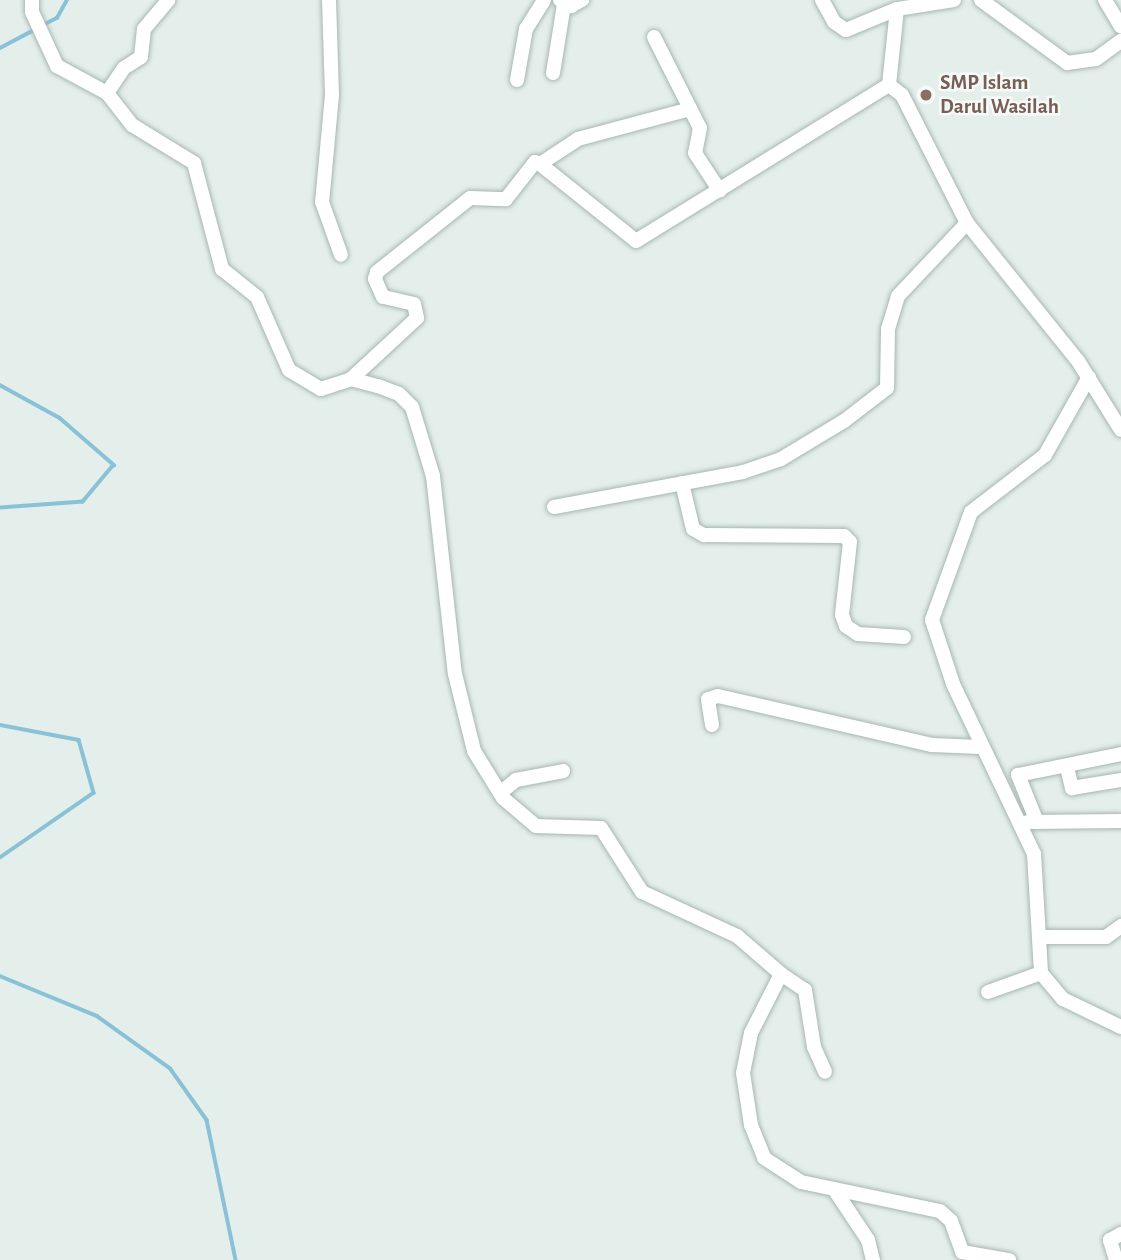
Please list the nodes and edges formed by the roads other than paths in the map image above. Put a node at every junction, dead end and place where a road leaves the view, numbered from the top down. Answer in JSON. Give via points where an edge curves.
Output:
{"nodes":[{"id":1,"x":168,"y":0,"type":"edge"},
{"id":2,"x":329,"y":0,"type":"edge"},
{"id":3,"x":544,"y":0,"type":"edge"},
{"id":4,"x":582,"y":0,"type":"edge"},
{"id":5,"x":822,"y":0,"type":"edge"},
{"id":6,"x":954,"y":0,"type":"edge"},
{"id":7,"x":981,"y":0,"type":"edge"},
{"id":8,"x":1105,"y":0,"type":"edge"},
{"id":9,"x":562,"y":2,"type":"edge"},
{"id":10,"x":32,"y":6,"type":"edge"},
{"id":11,"x":897,"y":9,"type":"junction"},
{"id":12,"x":1121,"y":27,"type":"edge"},
{"id":13,"x":654,"y":37,"type":"dead end"},
{"id":14,"x":1121,"y":41,"type":"edge"},
{"id":15,"x":553,"y":74,"type":"dead end"},
{"id":16,"x":517,"y":80,"type":"dead end"},
{"id":17,"x":889,"y":85,"type":"junction"},
{"id":18,"x":107,"y":93,"type":"junction"},
{"id":19,"x":690,"y":109,"type":"junction"},
{"id":20,"x":540,"y":164,"type":"junction"},
{"id":21,"x":720,"y":191,"type":"junction"},
{"id":22,"x":967,"y":223,"type":"junction"},
{"id":23,"x":341,"y":254,"type":"dead end"},
{"id":24,"x":1088,"y":377,"type":"junction"},
{"id":25,"x":351,"y":379,"type":"junction"},
{"id":26,"x":1121,"y":430,"type":"edge"},
{"id":27,"x":682,"y":483,"type":"junction"},
{"id":28,"x":554,"y":507,"type":"dead end"},
{"id":29,"x":904,"y":637,"type":"dead end"},
{"id":30,"x":712,"y":724,"type":"dead end"},
{"id":31,"x":981,"y":747,"type":"junction"},
{"id":32,"x":1114,"y":755,"type":"edge"},
{"id":33,"x":1067,"y":767,"type":"junction"},
{"id":34,"x":563,"y":771,"type":"dead end"},
{"id":35,"x":1118,"y":781,"type":"edge"},
{"id":36,"x":504,"y":789,"type":"junction"},
{"id":37,"x":1121,"y":821,"type":"edge"},
{"id":38,"x":1020,"y":822,"type":"junction"},
{"id":39,"x":1037,"y":822,"type":"junction"},
{"id":40,"x":1121,"y":926,"type":"edge"},
{"id":41,"x":1039,"y":937,"type":"junction"},
{"id":42,"x":1041,"y":972,"type":"junction"},
{"id":43,"x":781,"y":974,"type":"junction"},
{"id":44,"x":988,"y":992,"type":"dead end"},
{"id":45,"x":1121,"y":1027,"type":"edge"},
{"id":46,"x":825,"y":1072,"type":"dead end"},
{"id":47,"x":834,"y":1189,"type":"junction"},
{"id":48,"x":1121,"y":1234,"type":"edge"},
{"id":49,"x":873,"y":1260,"type":"edge"},
{"id":50,"x":1009,"y":1260,"type":"edge"},
{"id":51,"x":1116,"y":1260,"type":"edge"}],
"edges":[{"from":1,"to":18,"type":"street","via":[[144,29],[141,57],[124,68]]},
{"from":2,"to":23,"type":"street","via":[[332,95],[322,202]]},
{"from":3,"to":16,"type":"street","via":[[526,29]]},
{"from":4,"to":9,"type":"street"},
{"from":5,"to":11,"type":"street","via":[[834,22],[846,30]]},
{"from":6,"to":11,"type":"street"},
{"from":7,"to":14,"type":"street","via":[[1067,62],[1096,59]]},
{"from":8,"to":12,"type":"street"},
{"from":9,"to":15,"type":"street"},
{"from":10,"to":18,"type":"street","via":[[57,66]]},
{"from":11,"to":17,"type":"street"},
{"from":13,"to":19,"type":"street"},
{"from":17,"to":21,"type":"street"},
{"from":17,"to":22,"type":"street","via":[[902,95]]},
{"from":18,"to":25,"type":"street","via":[[132,125],[194,163],[222,269],[257,297],[289,370],[321,389]]},
{"from":19,"to":20,"type":"street","via":[[589,134]]},
{"from":19,"to":21,"type":"street","via":[[701,132],[695,151]]},
{"from":20,"to":21,"type":"street","via":[[634,240]]},
{"from":20,"to":25,"type":"street","via":[[535,162],[506,199],[470,198],[376,273],[383,297],[414,304],[417,318]]},
{"from":22,"to":24,"type":"street"},
{"from":22,"to":27,"type":"street","via":[[934,252],[895,302],[883,393],[770,463]]},
{"from":24,"to":26,"type":"street"},
{"from":24,"to":31,"type":"street","via":[[1045,455],[971,512],[933,610],[941,655]]},
{"from":25,"to":36,"type":"street","via":[[395,392],[412,407],[432,476],[455,674],[474,751]]},
{"from":27,"to":28,"type":"street"},
{"from":27,"to":29,"type":"street","via":[[693,529],[704,535],[844,536],[850,542],[842,615],[846,626],[858,634]]},
{"from":30,"to":31,"type":"street","via":[[708,699],[718,696],[932,745]]},
{"from":31,"to":38,"type":"street"},
{"from":32,"to":33,"type":"street"},
{"from":32,"to":35,"type":"street"},
{"from":33,"to":35,"type":"street","via":[[1072,788]]},
{"from":33,"to":39,"type":"street","via":[[1018,775]]},
{"from":34,"to":36,"type":"street"},
{"from":36,"to":43,"type":"street","via":[[536,826],[606,830],[627,876],[642,892],[737,936]]},
{"from":37,"to":39,"type":"street"},
{"from":38,"to":39,"type":"street"},
{"from":38,"to":41,"type":"street","via":[[1035,861]]},
{"from":40,"to":41,"type":"street","via":[[1106,937]]},
{"from":41,"to":42,"type":"street"},
{"from":42,"to":44,"type":"street"},
{"from":42,"to":45,"type":"street","via":[[1063,999]]},
{"from":43,"to":46,"type":"street","via":[[805,990],[814,1047]]},
{"from":43,"to":47,"type":"street","via":[[747,1046],[743,1084],[751,1125],[773,1168]]},
{"from":47,"to":49,"type":"street","via":[[868,1240]]},
{"from":47,"to":50,"type":"street","via":[[940,1211],[951,1221],[962,1252]]},
{"from":48,"to":51,"type":"street","via":[[1110,1240]]}]}
